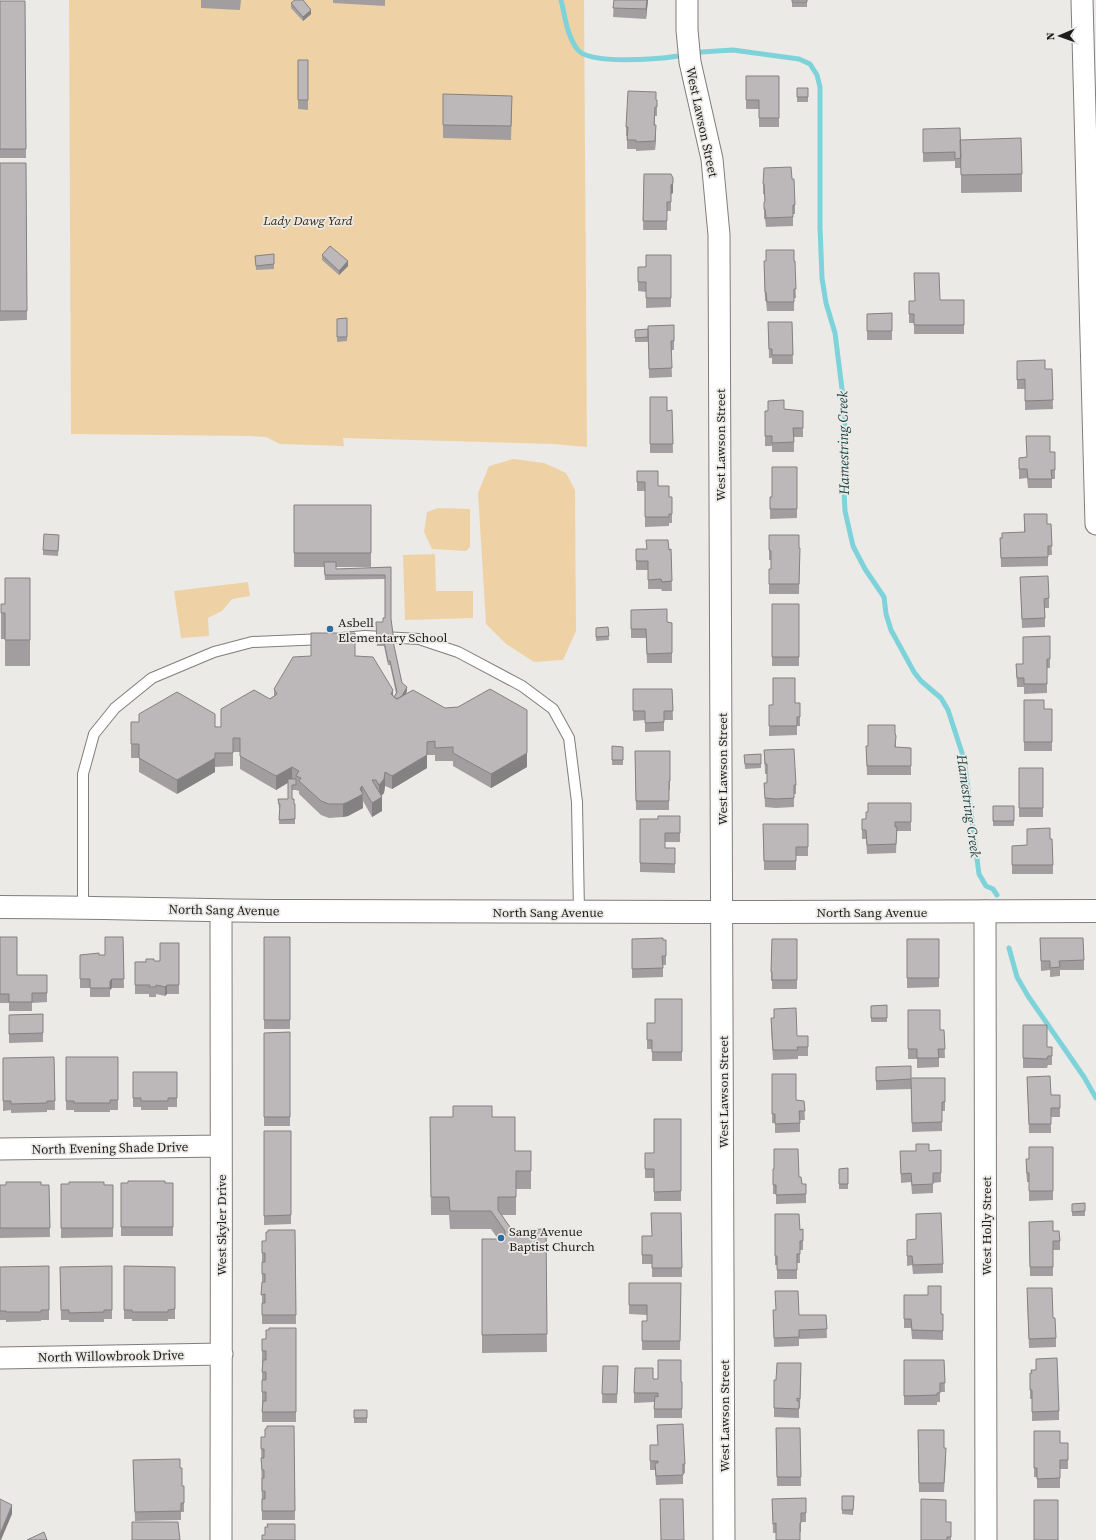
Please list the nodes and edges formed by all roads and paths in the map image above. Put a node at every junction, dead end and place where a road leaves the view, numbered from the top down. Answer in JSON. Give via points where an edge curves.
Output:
{"nodes":[{"id":1,"x":687,"y":0,"type":"edge"},
{"id":2,"x":1082,"y":0,"type":"edge"},
{"id":3,"x":1094,"y":379,"type":"edge"},
{"id":4,"x":1096,"y":524,"type":"edge"},
{"id":5,"x":0,"y":907,"type":"edge"},
{"id":6,"x":83,"y":907,"type":"junction"},
{"id":7,"x":221,"y":911,"type":"junction"},
{"id":8,"x":985,"y":911,"type":"junction"},
{"id":9,"x":1096,"y":911,"type":"edge"},
{"id":10,"x":579,"y":912,"type":"junction"},
{"id":11,"x":722,"y":913,"type":"junction"},
{"id":12,"x":220,"y":1146,"type":"junction"},
{"id":13,"x":0,"y":1149,"type":"edge"},
{"id":14,"x":222,"y":1354,"type":"junction"},
{"id":15,"x":0,"y":1358,"type":"edge"},
{"id":16,"x":221,"y":1540,"type":"edge"},
{"id":17,"x":724,"y":1540,"type":"edge"},
{"id":18,"x":986,"y":1540,"type":"edge"}],
"edges":[{"from":1,"to":11,"type":"street","name":"West Lawson Street","via":[[690,62],[712,158],[719,235]]},
{"from":2,"to":3,"type":"street"},
{"from":3,"to":4,"type":"street"},
{"from":5,"to":6,"type":"street","name":"North Sang Avenue"},
{"from":6,"to":7,"type":"street","name":"North Sang Avenue"},
{"from":6,"to":10,"type":"lane","via":[[83,774],[94,734],[115,708],[152,678],[214,652],[252,642],[365,636],[420,639],[458,652],[522,686],[553,709],[569,738],[577,802]]},
{"from":7,"to":10,"type":"street","name":"North Sang Avenue"},
{"from":7,"to":12,"type":"street","name":"West Skyler Drive"},
{"from":8,"to":9,"type":"street","name":"North Sang Avenue"},
{"from":8,"to":11,"type":"street","name":"North Sang Avenue"},
{"from":8,"to":18,"type":"street","name":"West Holly Street"},
{"from":10,"to":11,"type":"street","name":"North Sang Avenue"},
{"from":11,"to":17,"type":"street","name":"West Lawson Street"},
{"from":12,"to":13,"type":"street","name":"North Evening Shade Drive"},
{"from":12,"to":14,"type":"street","name":"West Skyler Drive"},
{"from":14,"to":15,"type":"street","name":"North Willowbrook Drive"},
{"from":14,"to":16,"type":"street","name":"West Skyler Drive"}]}
